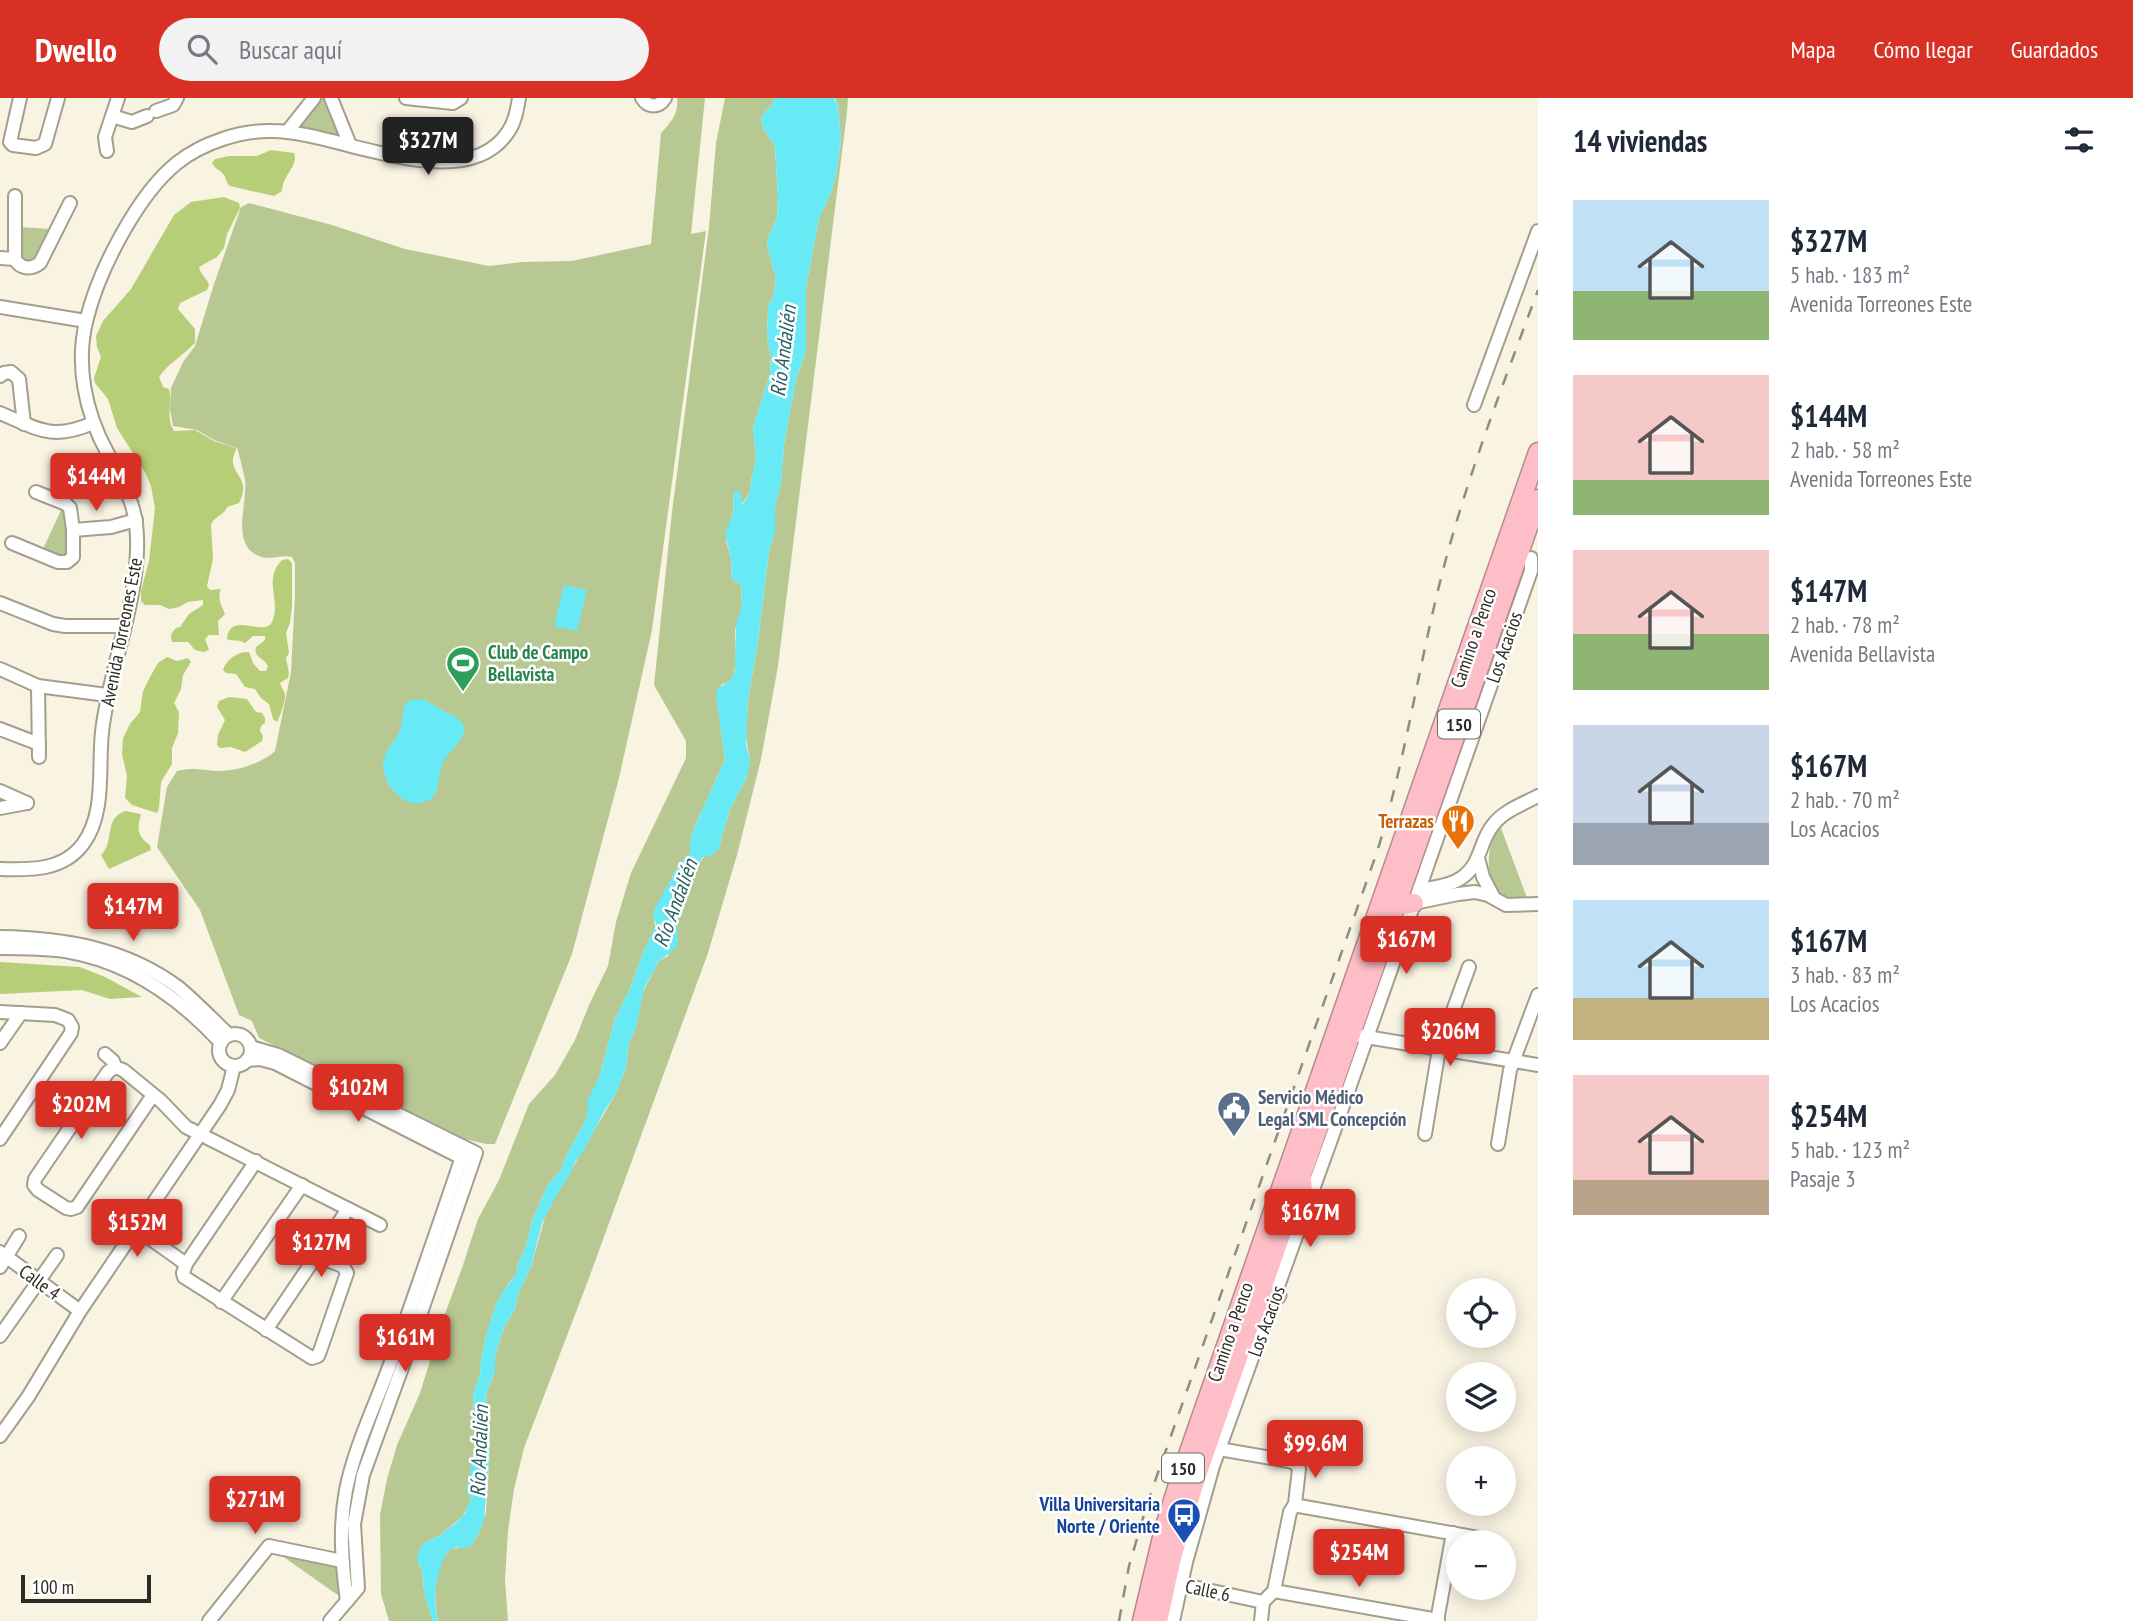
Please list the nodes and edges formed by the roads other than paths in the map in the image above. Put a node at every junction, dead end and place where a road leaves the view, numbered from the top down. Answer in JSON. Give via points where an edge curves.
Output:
{"nodes":[{"id":1,"x":20,"y":98,"type":"edge"},
{"id":2,"x":58,"y":98,"type":"edge"},
{"id":3,"x":118,"y":98,"type":"edge"},
{"id":4,"x":177,"y":98,"type":"edge"},
{"id":5,"x":314,"y":98,"type":"edge"},
{"id":6,"x":331,"y":98,"type":"edge"},
{"id":7,"x":406,"y":98,"type":"edge"},
{"id":8,"x":461,"y":98,"type":"edge"},
{"id":9,"x":519,"y":98,"type":"edge"},
{"id":10,"x":642,"y":98,"type":"edge"},
{"id":11,"x":665,"y":98,"type":"edge"},
{"id":12,"x":112,"y":116,"type":"junction"},
{"id":13,"x":287,"y":132,"type":"junction"},
{"id":14,"x":350,"y":145,"type":"junction"},
{"id":15,"x":107,"y":151,"type":"dead end"},
{"id":16,"x":15,"y":196,"type":"dead end"},
{"id":17,"x":70,"y":203,"type":"dead end"},
{"id":18,"x":1538,"y":231,"type":"edge"},
{"id":19,"x":0,"y":258,"type":"edge"},
{"id":20,"x":15,"y":259,"type":"junction"},
{"id":21,"x":0,"y":307,"type":"edge"},
{"id":22,"x":86,"y":321,"type":"junction"},
{"id":23,"x":0,"y":376,"type":"edge"},
{"id":24,"x":1474,"y":405,"type":"dead end"},
{"id":25,"x":0,"y":413,"type":"edge"},
{"id":26,"x":93,"y":423,"type":"junction"},
{"id":27,"x":24,"y":424,"type":"junction"},
{"id":28,"x":1538,"y":452,"type":"edge"},
{"id":29,"x":36,"y":492,"type":"dead end"},
{"id":30,"x":1538,"y":499,"type":"edge"},
{"id":31,"x":136,"y":520,"type":"junction"},
{"id":32,"x":74,"y":530,"type":"junction"},
{"id":33,"x":12,"y":543,"type":"dead end"},
{"id":34,"x":1527,"y":550,"type":"junction"},
{"id":35,"x":0,"y":603,"type":"edge"},
{"id":36,"x":124,"y":626,"type":"junction"},
{"id":37,"x":0,"y":669,"type":"edge"},
{"id":38,"x":38,"y":686,"type":"junction"},
{"id":39,"x":107,"y":695,"type":"junction"},
{"id":40,"x":0,"y":729,"type":"edge"},
{"id":41,"x":0,"y":792,"type":"edge"},
{"id":42,"x":1538,"y":796,"type":"edge"},
{"id":43,"x":0,"y":808,"type":"edge"},
{"id":44,"x":1478,"y":857,"type":"junction"},
{"id":45,"x":0,"y":869,"type":"edge"},
{"id":46,"x":1416,"y":896,"type":"junction"},
{"id":47,"x":1494,"y":898,"type":"junction"},
{"id":48,"x":1538,"y":904,"type":"edge"},
{"id":49,"x":1396,"y":906,"type":"junction"},
{"id":50,"x":0,"y":937,"type":"edge"},
{"id":51,"x":0,"y":948,"type":"edge"},
{"id":52,"x":1469,"y":967,"type":"dead end"},
{"id":53,"x":1538,"y":995,"type":"edge"},
{"id":54,"x":0,"y":1012,"type":"edge"},
{"id":55,"x":21,"y":1013,"type":"junction"},
{"id":56,"x":1352,"y":1034,"type":"junction"},
{"id":57,"x":225,"y":1039,"type":"junction"},
{"id":58,"x":0,"y":1043,"type":"edge"},
{"id":59,"x":1439,"y":1049,"type":"junction"},
{"id":60,"x":105,"y":1054,"type":"dead end"},
{"id":61,"x":249,"y":1054,"type":"junction"},
{"id":62,"x":1513,"y":1061,"type":"junction"},
{"id":63,"x":1538,"y":1065,"type":"edge"},
{"id":64,"x":234,"y":1066,"type":"junction"},
{"id":65,"x":115,"y":1067,"type":"junction"},
{"id":66,"x":153,"y":1095,"type":"junction"},
{"id":67,"x":1424,"y":1134,"type":"dead end"},
{"id":68,"x":200,"y":1135,"type":"junction"},
{"id":69,"x":0,"y":1139,"type":"edge"},
{"id":70,"x":1498,"y":1144,"type":"dead end"},
{"id":71,"x":469,"y":1155,"type":"junction"},
{"id":72,"x":256,"y":1161,"type":"junction"},
{"id":73,"x":1303,"y":1174,"type":"junction"},
{"id":74,"x":302,"y":1185,"type":"junction"},
{"id":75,"x":1308,"y":1205,"type":"junction"},
{"id":76,"x":348,"y":1209,"type":"junction"},
{"id":77,"x":380,"y":1224,"type":"dead end"},
{"id":78,"x":137,"y":1229,"type":"junction"},
{"id":79,"x":19,"y":1236,"type":"dead end"},
{"id":80,"x":57,"y":1255,"type":"dead end"},
{"id":81,"x":316,"y":1256,"type":"junction"},
{"id":82,"x":2,"y":1259,"type":"edge"},
{"id":83,"x":186,"y":1264,"type":"junction"},
{"id":84,"x":39,"y":1281,"type":"junction"},
{"id":85,"x":1277,"y":1295,"type":"junction"},
{"id":86,"x":221,"y":1302,"type":"junction"},
{"id":87,"x":80,"y":1311,"type":"junction"},
{"id":88,"x":1251,"y":1320,"type":"junction"},
{"id":89,"x":266,"y":1330,"type":"junction"},
{"id":90,"x":0,"y":1336,"type":"edge"},
{"id":91,"x":0,"y":1436,"type":"edge"},
{"id":92,"x":1219,"y":1448,"type":"junction"},
{"id":93,"x":1295,"y":1504,"type":"junction"},
{"id":94,"x":1446,"y":1532,"type":"edge"},
{"id":95,"x":342,"y":1561,"type":"junction"},
{"id":96,"x":1446,"y":1571,"type":"edge"},
{"id":97,"x":1166,"y":1581,"type":"junction"},
{"id":98,"x":1274,"y":1591,"type":"junction"},
{"id":99,"x":347,"y":1601,"type":"junction"},
{"id":100,"x":1263,"y":1602,"type":"junction"},
{"id":101,"x":1437,"y":1620,"type":"edge"},
{"id":102,"x":209,"y":1621,"type":"edge"},
{"id":103,"x":330,"y":1621,"type":"edge"},
{"id":104,"x":1142,"y":1621,"type":"edge"},
{"id":105,"x":1158,"y":1621,"type":"edge"},
{"id":106,"x":1173,"y":1621,"type":"edge"},
{"id":107,"x":1261,"y":1621,"type":"edge"}],
"edges":[{"from":1,"to":2,"type":"street","via":[[10,142],[36,148],[45,144]]},
{"from":3,"to":12,"type":"street"},
{"from":4,"to":12,"type":"street","via":[[173,105],[132,122]]},
{"from":5,"to":13,"type":"street"},
{"from":6,"to":14,"type":"street"},
{"from":7,"to":8,"type":"street","via":[[453,103]]},
{"from":9,"to":14,"type":"street","name":"Avenida Torreones Este","via":[[516,117],[505,137],[473,158],[418,159]]},
{"from":10,"to":11,"type":"street","via":[[653,106]]},
{"from":12,"to":15,"type":"street","via":[[105,140]]},
{"from":13,"to":14,"type":"street","name":"Avenida Torreones Este"},
{"from":13,"to":22,"type":"street","name":"Avenida Torreones Este","via":[[261,131],[231,138],[191,154],[171,169],[122,235]]},
{"from":16,"to":20,"type":"street"},
{"from":17,"to":20,"type":"street","via":[[40,263],[26,268]]},
{"from":18,"to":24,"type":"street"},
{"from":19,"to":20,"type":"street"},
{"from":21,"to":22,"type":"street"},
{"from":22,"to":26,"type":"street","name":"Avenida Torreones Este","via":[[84,384]]},
{"from":23,"to":27,"type":"street","via":[[11,372],[19,379]]},
{"from":25,"to":27,"type":"street"},
{"from":26,"to":27,"type":"street","via":[[58,433]]},
{"from":26,"to":31,"type":"street","name":"Avenida Torreones Este"},
{"from":28,"to":56,"type":"highway","name":"Camino a Penco","number":"150"},
{"from":29,"to":32,"type":"street","via":[[69,506]]},
{"from":30,"to":34,"type":"highway","name":"Camino a Penco","number":"150"},
{"from":31,"to":32,"type":"street"},
{"from":31,"to":36,"type":"street","name":"Avenida Torreones Este","via":[[135,568]]},
{"from":32,"to":33,"type":"street","via":[[74,554],[65,562]]},
{"from":34,"to":46,"type":"street","name":"Los Acacios","via":[[1531,570]]},
{"from":34,"to":49,"type":"highway","name":"Camino a Penco","number":"150"},
{"from":35,"to":36,"type":"street","via":[[53,624]]},
{"from":36,"to":39,"type":"street","name":"Avenida Torreones Este"},
{"from":37,"to":38,"type":"street"},
{"from":38,"to":39,"type":"street"},
{"from":38,"to":40,"type":"street","via":[[38,751]]},
{"from":39,"to":45,"type":"street","name":"Avenida Torreones Este","via":[[98,802],[87,838],[73,854],[50,866]]},
{"from":41,"to":43,"type":"street","via":[[26,803]]},
{"from":42,"to":44,"type":"street","via":[[1494,823]]},
{"from":44,"to":46,"type":"street","via":[[1460,881]]},
{"from":44,"to":47,"type":"street"},
{"from":46,"to":47,"type":"street","via":[[1466,892]]},
{"from":46,"to":49,"type":"highway"},
{"from":46,"to":56,"type":"street","name":"Los Acacios"},
{"from":47,"to":48,"type":"street","via":[[1506,905]]},
{"from":49,"to":56,"type":"highway","name":"Camino a Penco","number":"150"},
{"from":50,"to":57,"type":"street","via":[[66,941],[132,960],[177,987]]},
{"from":51,"to":57,"type":"street","via":[[53,950],[110,964],[174,999]]},
{"from":52,"to":59,"type":"street"},
{"from":53,"to":62,"type":"street"},
{"from":54,"to":55,"type":"street"},
{"from":55,"to":58,"type":"street"},
{"from":55,"to":69,"type":"street","via":[[61,1017],[70,1022],[72,1030]]},
{"from":56,"to":59,"type":"street"},
{"from":56,"to":73,"type":"highway","name":"Camino a Penco","number":"150"},
{"from":56,"to":75,"type":"street","name":"Los Acacios"},
{"from":56,"to":97,"type":"highway","name":"Camino a Penco","number":"150","via":[[1180,1478]]},
{"from":57,"to":61,"type":"street","via":[[243,1036],[249,1042]]},
{"from":57,"to":64,"type":"street","via":[[219,1050]]},
{"from":59,"to":62,"type":"street"},
{"from":59,"to":67,"type":"street"},
{"from":60,"to":65,"type":"street"},
{"from":61,"to":64,"type":"street"},
{"from":61,"to":71,"type":"street","via":[[278,1055]]},
{"from":62,"to":63,"type":"street"},
{"from":62,"to":70,"type":"street"},
{"from":64,"to":68,"type":"street","via":[[226,1095]]},
{"from":65,"to":66,"type":"street"},
{"from":65,"to":66,"type":"street","via":[[35,1179],[38,1190],[66,1208],[77,1207]]},
{"from":66,"to":68,"type":"street"},
{"from":68,"to":72,"type":"street"},
{"from":68,"to":78,"type":"street"},
{"from":71,"to":95,"type":"street","via":[[350,1473],[342,1522]]},
{"from":71,"to":99,"type":"street","via":[[363,1475],[354,1524],[358,1588]]},
{"from":72,"to":74,"type":"street"},
{"from":72,"to":83,"type":"street"},
{"from":73,"to":75,"type":"highway"},
{"from":73,"to":88,"type":"highway","name":"Camino a Penco","number":"150"},
{"from":74,"to":76,"type":"street"},
{"from":74,"to":86,"type":"street"},
{"from":75,"to":85,"type":"street","name":"Los Acacios"},
{"from":76,"to":77,"type":"street"},
{"from":76,"to":81,"type":"street"},
{"from":78,"to":83,"type":"street"},
{"from":78,"to":87,"type":"street"},
{"from":79,"to":82,"type":"street"},
{"from":80,"to":84,"type":"street"},
{"from":81,"to":89,"type":"street"},
{"from":81,"to":89,"type":"street","via":[[347,1271],[319,1353],[309,1357]]},
{"from":82,"to":84,"type":"street","name":"Calle 4"},
{"from":83,"to":86,"type":"street","via":[[185,1279]]},
{"from":84,"to":87,"type":"street","name":"Calle 4"},
{"from":84,"to":90,"type":"street"},
{"from":85,"to":88,"type":"highway"},
{"from":85,"to":92,"type":"street","name":"Los Acacios"},
{"from":86,"to":89,"type":"street"},
{"from":87,"to":91,"type":"street"},
{"from":88,"to":97,"type":"highway","name":"Camino a Penco","number":"150"},
{"from":92,"to":93,"type":"street","via":[[1294,1462],[1299,1472]]},
{"from":92,"to":97,"type":"street","name":"Los Acacios","via":[[1201,1505]]},
{"from":93,"to":94,"type":"street"},
{"from":93,"to":98,"type":"street"},
{"from":95,"to":99,"type":"street"},
{"from":95,"to":102,"type":"street","via":[[269,1546]]},
{"from":96,"to":101,"type":"street"},
{"from":97,"to":100,"type":"street","name":"Calle 6"},
{"from":97,"to":104,"type":"highway","name":"Camino a Penco","number":"150"},
{"from":97,"to":105,"type":"highway","name":"Camino a Penco","number":"150"},
{"from":97,"to":106,"type":"street","name":"Los Acacios"},
{"from":98,"to":100,"type":"street"},
{"from":98,"to":101,"type":"street"},
{"from":99,"to":103,"type":"street"},
{"from":100,"to":107,"type":"street"}]}
